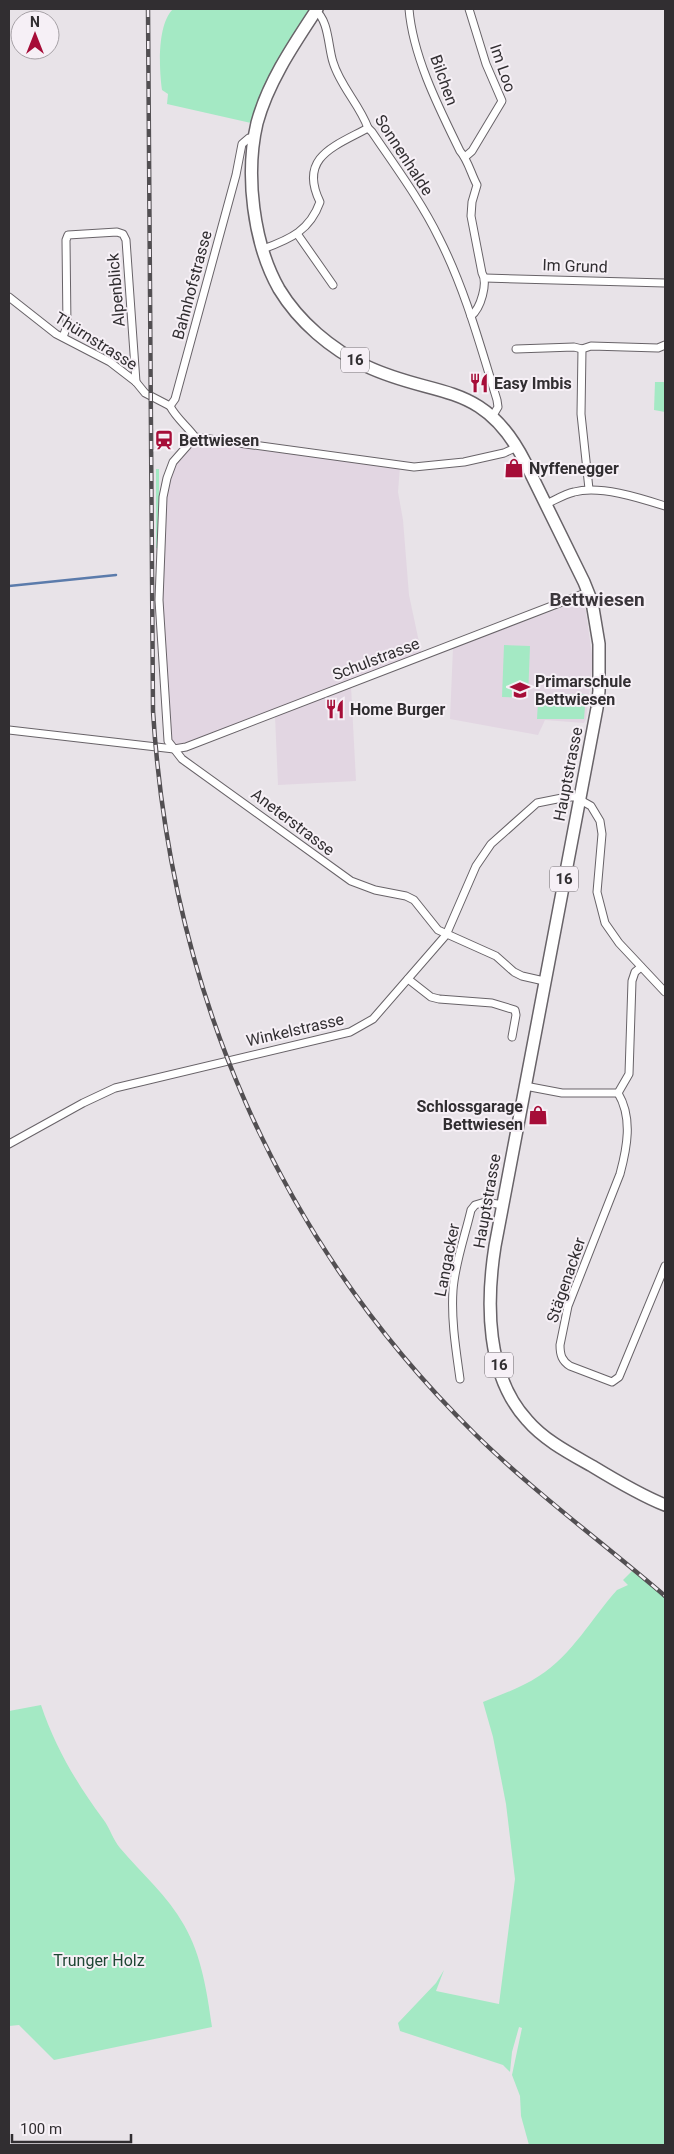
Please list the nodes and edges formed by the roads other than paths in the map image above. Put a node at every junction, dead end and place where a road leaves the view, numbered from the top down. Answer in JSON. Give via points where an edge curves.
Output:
{"nodes":[{"id":1,"x":409,"y":9,"type":"edge"},
{"id":2,"x":470,"y":9,"type":"edge"},
{"id":3,"x":316,"y":10,"type":"edge"},
{"id":4,"x":368,"y":128,"type":"junction"},
{"id":5,"x":254,"y":138,"type":"junction"},
{"id":6,"x":465,"y":157,"type":"junction"},
{"id":7,"x":298,"y":235,"type":"junction"},
{"id":8,"x":264,"y":249,"type":"junction"},
{"id":9,"x":485,"y":278,"type":"junction"},
{"id":10,"x":665,"y":283,"type":"edge"},
{"id":11,"x":333,"y":285,"type":"dead end"},
{"id":12,"x":9,"y":297,"type":"edge"},
{"id":13,"x":471,"y":316,"type":"junction"},
{"id":14,"x":63,"y":337,"type":"junction"},
{"id":15,"x":665,"y":345,"type":"edge"},
{"id":16,"x":516,"y":349,"type":"dead end"},
{"id":17,"x":582,"y":349,"type":"junction"},
{"id":18,"x":136,"y":382,"type":"junction"},
{"id":19,"x":170,"y":406,"type":"junction"},
{"id":20,"x":492,"y":417,"type":"junction"},
{"id":21,"x":194,"y":437,"type":"junction"},
{"id":22,"x":517,"y":447,"type":"junction"},
{"id":23,"x":589,"y":489,"type":"junction"},
{"id":24,"x":546,"y":504,"type":"junction"},
{"id":25,"x":665,"y":506,"type":"edge"},
{"id":26,"x":588,"y":592,"type":"junction"},
{"id":27,"x":9,"y":730,"type":"edge"},
{"id":28,"x":174,"y":749,"type":"junction"},
{"id":29,"x":580,"y":799,"type":"junction"},
{"id":30,"x":446,"y":935,"type":"junction"},
{"id":31,"x":641,"y":967,"type":"junction"},
{"id":32,"x":408,"y":979,"type":"junction"},
{"id":33,"x":544,"y":982,"type":"junction"},
{"id":34,"x":665,"y":992,"type":"edge"},
{"id":35,"x":512,"y":1037,"type":"dead end"},
{"id":36,"x":525,"y":1086,"type":"junction"},
{"id":37,"x":618,"y":1093,"type":"junction"},
{"id":38,"x":9,"y":1144,"type":"edge"},
{"id":39,"x":502,"y":1205,"type":"junction"},
{"id":40,"x":665,"y":1266,"type":"edge"},
{"id":41,"x":460,"y":1379,"type":"dead end"},
{"id":42,"x":665,"y":1505,"type":"edge"}],
"edges":[{"from":1,"to":6,"type":"street","name":"Bilchen","via":[[413,34],[431,90]]},
{"from":2,"to":6,"type":"street","name":"Im Loo","via":[[486,64],[502,101],[472,151]]},
{"from":3,"to":4,"type":"street","name":"Sonnenhalde","via":[[324,20],[336,71]]},
{"from":3,"to":5,"type":"main road","name":"Hauptstrasse","number":"16","via":[[272,85]]},
{"from":4,"to":7,"type":"street","via":[[331,148],[317,161],[314,183],[320,202],[311,222]]},
{"from":4,"to":13,"type":"street","name":"Sonnenhalde","via":[[419,201],[435,230]]},
{"from":5,"to":8,"type":"main road","name":"Hauptstrasse","number":"16","via":[[251,165],[253,194],[256,222]]},
{"from":5,"to":19,"type":"street","name":"Bahnhofstrasse","via":[[242,144],[175,399]]},
{"from":6,"to":9,"type":"street","via":[[477,185],[471,216]]},
{"from":7,"to":8,"type":"street"},
{"from":7,"to":11,"type":"street"},
{"from":8,"to":20,"type":"main road","name":"Hauptstrasse","number":"16","via":[[275,280],[287,300],[304,321],[336,349],[381,372],[463,397]]},
{"from":9,"to":10,"type":"street","name":"Im Grund"},
{"from":9,"to":13,"type":"street","via":[[483,294]]},
{"from":12,"to":14,"type":"street","name":"Thürnstrasse"},
{"from":13,"to":20,"type":"street","name":"Sonnenhalde","via":[[497,400],[498,407]]},
{"from":14,"to":18,"type":"street","name":"Thürnstrasse","via":[[110,362]]},
{"from":14,"to":18,"type":"street","name":"Alpenblick","via":[[67,326],[68,236],[123,234]]},
{"from":15,"to":17,"type":"street","via":[[658,348],[590,346]]},
{"from":16,"to":17,"type":"street"},
{"from":17,"to":23,"type":"street","via":[[582,414]]},
{"from":18,"to":19,"type":"street","name":"Thürnstrasse","via":[[150,397]]},
{"from":19,"to":21,"type":"street"},
{"from":20,"to":22,"type":"main road","name":"Hauptstrasse","number":"16"},
{"from":21,"to":22,"type":"street","via":[[414,466],[464,462]]},
{"from":21,"to":28,"type":"street","via":[[172,462],[163,497],[160,628],[168,741]]},
{"from":22,"to":24,"type":"main road","name":"Hauptstrasse","number":"16"},
{"from":23,"to":24,"type":"street","via":[[572,492]]},
{"from":23,"to":25,"type":"street"},
{"from":24,"to":26,"type":"main road","name":"Hauptstrasse","number":"16"},
{"from":26,"to":28,"type":"street","name":"Schulstrasse"},
{"from":26,"to":29,"type":"main road","name":"Hauptstrasse","number":"16","via":[[596,616],[600,690]]},
{"from":27,"to":28,"type":"street"},
{"from":28,"to":30,"type":"street","name":"Aneterstrasse","via":[[182,759],[351,881],[414,900],[438,930]]},
{"from":29,"to":30,"type":"street","name":"Winkelstrasse","via":[[567,797],[537,803],[491,844],[476,866]]},
{"from":29,"to":31,"type":"street","via":[[591,806],[600,821],[602,834],[597,892],[600,912],[609,931]]},
{"from":29,"to":33,"type":"main road","name":"Hauptstrasse","number":"16"},
{"from":30,"to":32,"type":"street","name":"Winkelstrasse"},
{"from":30,"to":33,"type":"street","name":"Aneterstrasse","via":[[491,953],[522,976]]},
{"from":31,"to":34,"type":"street"},
{"from":31,"to":37,"type":"street","via":[[632,981],[629,1074]]},
{"from":32,"to":35,"type":"street","via":[[431,997],[492,1002],[515,1010]]},
{"from":32,"to":38,"type":"street","name":"Winkelstrasse","via":[[374,1019],[360,1028],[115,1088]]},
{"from":33,"to":36,"type":"main road","name":"Hauptstrasse","number":"16"},
{"from":36,"to":37,"type":"street","via":[[562,1093]]},
{"from":36,"to":39,"type":"main road","name":"Hauptstrasse","number":"16"},
{"from":37,"to":40,"type":"street","name":"Stägenacker","via":[[627,1115],[625,1154],[568,1306],[560,1345],[565,1363],[612,1382],[618,1377]]},
{"from":39,"to":41,"type":"street","name":"Langacker","via":[[485,1202],[471,1210],[457,1265],[452,1307]]},
{"from":39,"to":42,"type":"main road","name":"Hauptstrasse","number":"16","via":[[490,1308],[495,1350],[511,1398],[526,1419],[554,1443]]}]}
